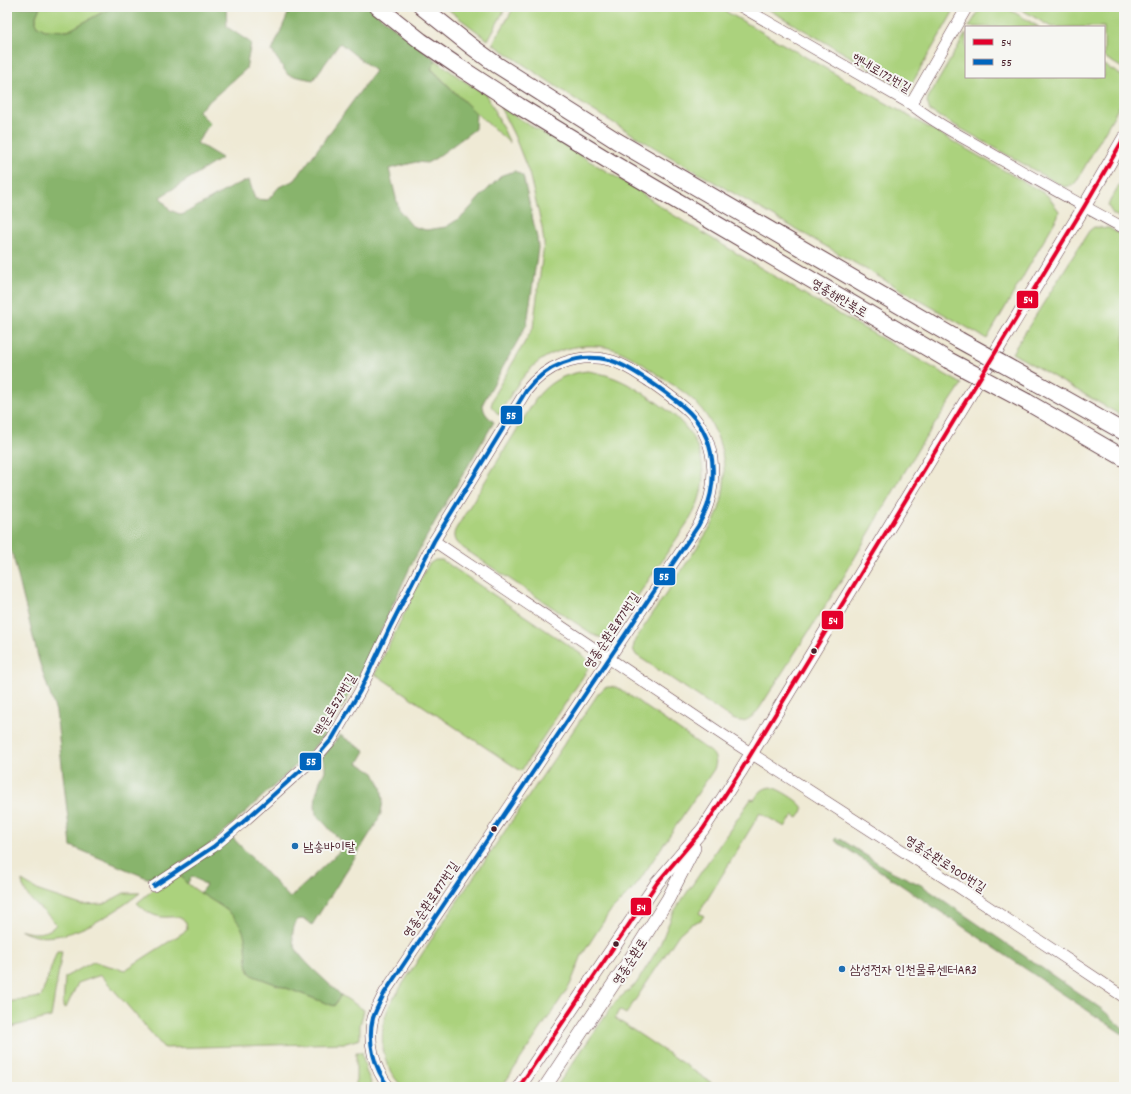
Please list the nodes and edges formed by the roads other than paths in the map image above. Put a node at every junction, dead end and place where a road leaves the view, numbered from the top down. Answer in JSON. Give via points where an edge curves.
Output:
{"nodes":[{"id":1,"x":378,"y":7,"type":"edge"},
{"id":2,"x":422,"y":7,"type":"edge"},
{"id":3,"x":742,"y":7,"type":"edge"},
{"id":4,"x":967,"y":7,"type":"edge"},
{"id":5,"x":911,"y":104,"type":"junction"},
{"id":6,"x":1124,"y":138,"type":"edge"},
{"id":7,"x":1084,"y":207,"type":"junction"},
{"id":8,"x":1124,"y":228,"type":"edge"},
{"id":9,"x":1124,"y":432,"type":"edge"},
{"id":10,"x":1124,"y":458,"type":"edge"},
{"id":11,"x":434,"y":541,"type":"junction"},
{"id":12,"x":609,"y":658,"type":"junction"},
{"id":13,"x":752,"y":754,"type":"junction"},
{"id":14,"x":703,"y":829,"type":"junction"},
{"id":15,"x":154,"y":886,"type":"dead end"},
{"id":16,"x":1124,"y":997,"type":"edge"},
{"id":17,"x":389,"y":1087,"type":"edge"},
{"id":18,"x":519,"y":1087,"type":"edge"},
{"id":19,"x":545,"y":1087,"type":"edge"}],
"edges":[{"from":1,"to":10,"type":"highway","name":"영종해안북로","bridge":true,"via":[[459,67],[558,130],[948,360]]},
{"from":2,"to":9,"type":"highway","name":"영종해안북로","bridge":true,"via":[[477,51],[617,141],[959,340]]},
{"from":3,"to":5,"type":"street","name":"햇내로172번길"},
{"from":4,"to":5,"type":"street","name":"햇내로172번길"},
{"from":5,"to":7,"type":"street","via":[[923,114]]},
{"from":6,"to":7,"type":"main road","name":"영종순환로"},
{"from":7,"to":8,"type":"street"},
{"from":7,"to":13,"type":"main road","name":"영종순환로"},
{"from":11,"to":12,"type":"street","name":"영종순환로900번길"},
{"from":11,"to":12,"type":"street","name":"영종순환로877번길","via":[[526,391],[549,369],[581,359],[609,360],[656,386],[691,414],[701,428],[712,455],[711,495],[698,526]]},
{"from":11,"to":15,"type":"street","name":"백운로527번길","via":[[360,691],[332,739],[319,754],[213,847]]},
{"from":12,"to":13,"type":"street","name":"영종순환로900번길"},
{"from":12,"to":17,"type":"street","name":"영종순환로877번길","via":[[380,1002],[373,1019],[371,1043],[378,1069]]},
{"from":13,"to":14,"type":"main road","name":"영종순환로"},
{"from":13,"to":16,"type":"street","name":"영종순환로900번길"},
{"from":14,"to":18,"type":"main road","name":"영종순환로","via":[[657,883]]},
{"from":14,"to":19,"type":"main road","name":"영종순환로","via":[[668,899]]}]}
